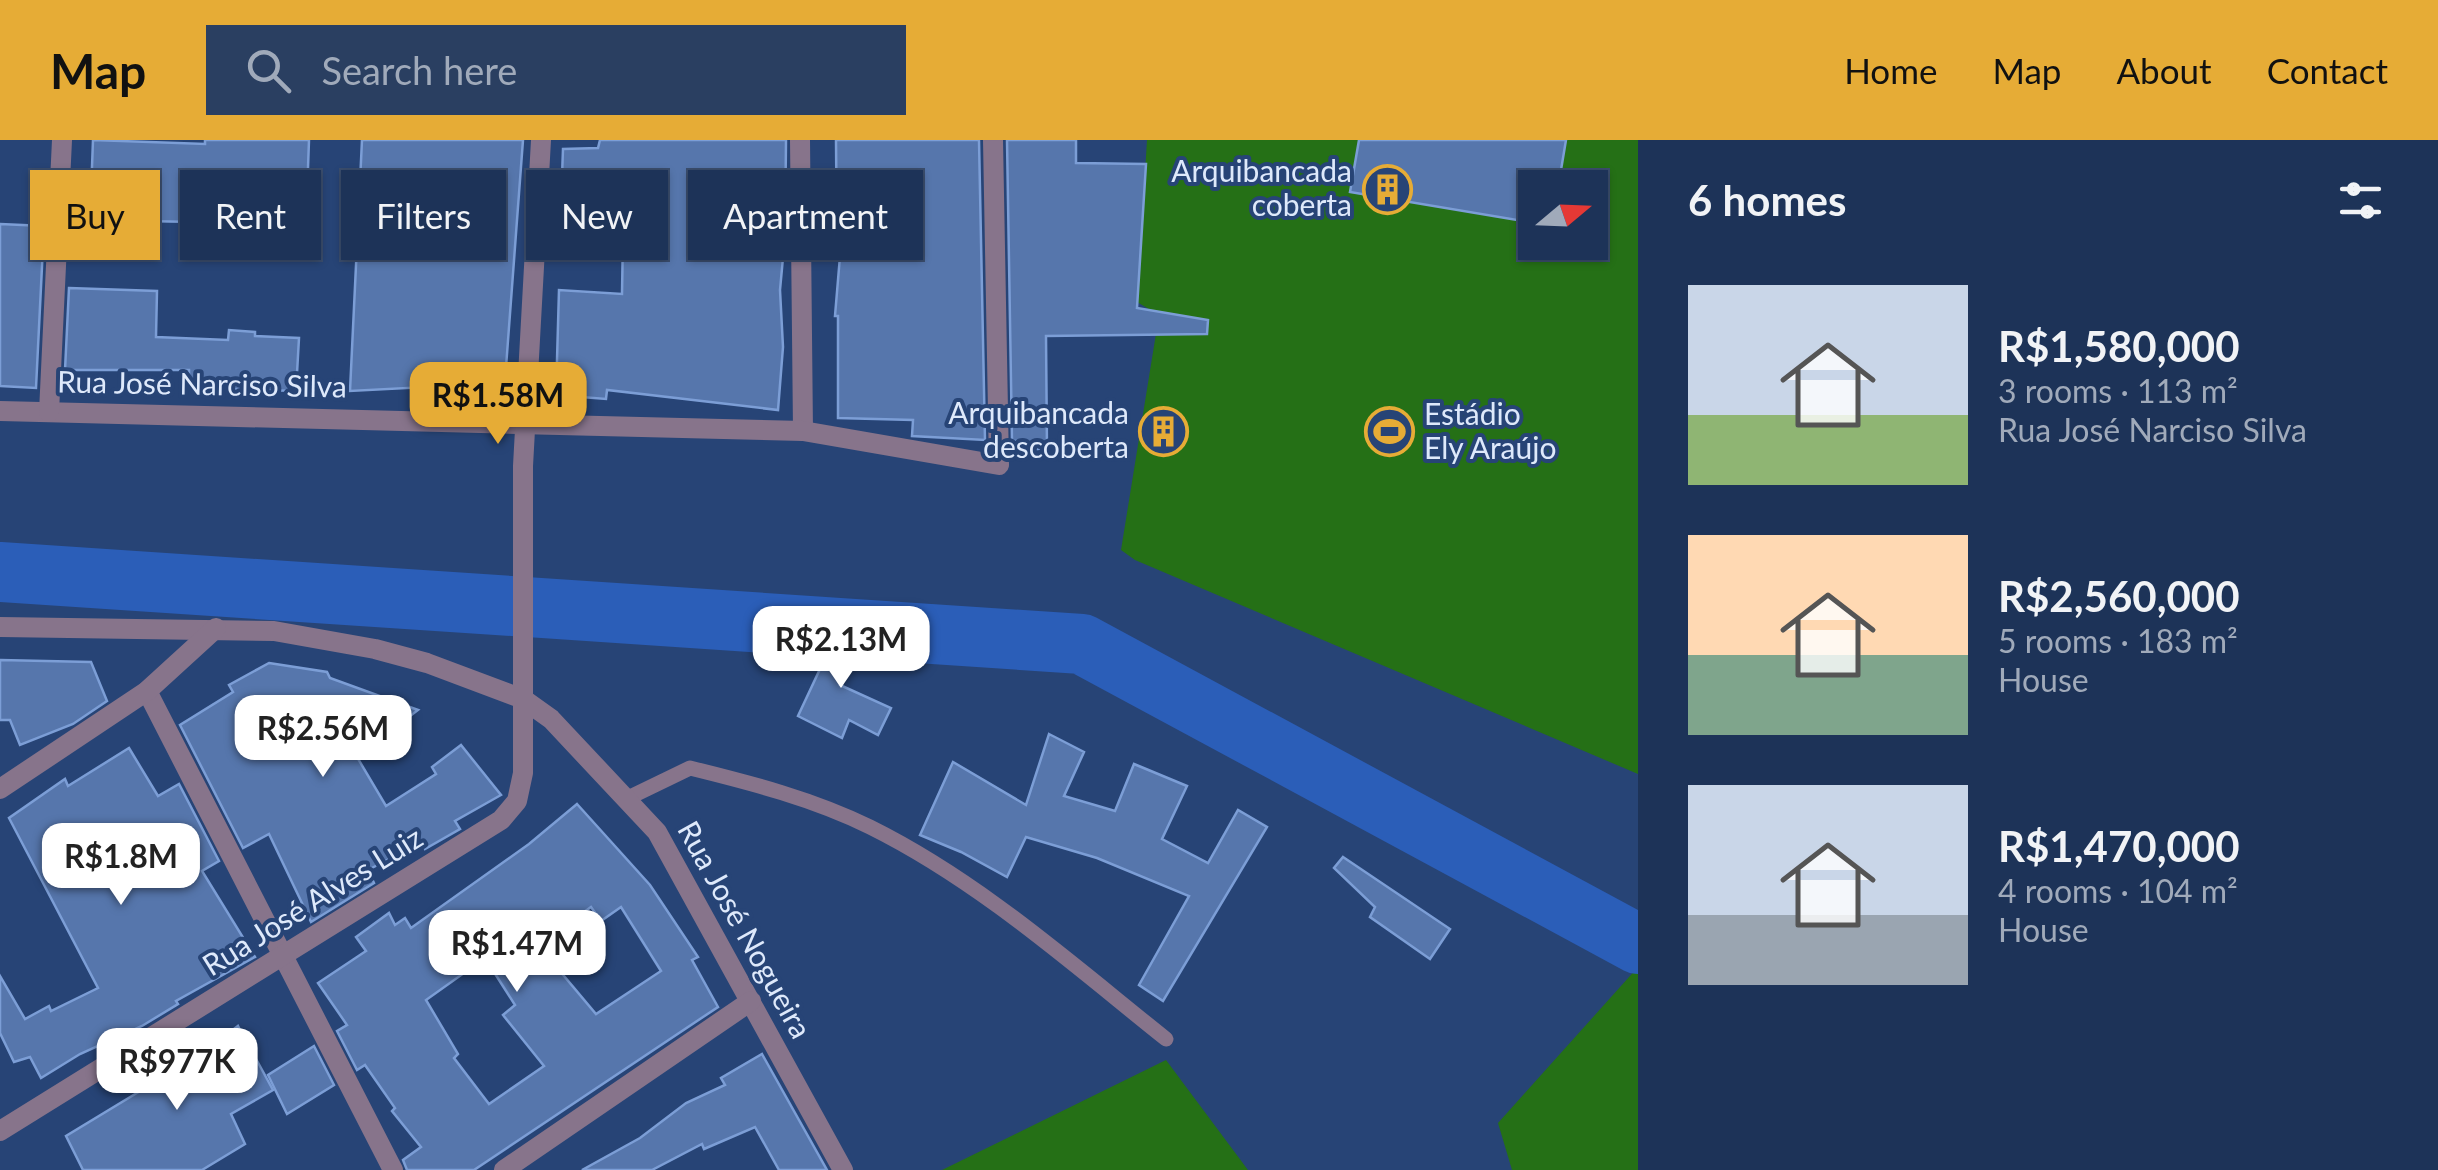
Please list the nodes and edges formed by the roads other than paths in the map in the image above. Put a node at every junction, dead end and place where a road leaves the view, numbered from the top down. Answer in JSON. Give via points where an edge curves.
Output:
{"nodes":[{"id":1,"x":62,"y":140,"type":"edge"},
{"id":2,"x":541,"y":140,"type":"edge"},
{"id":3,"x":800,"y":140,"type":"edge"},
{"id":4,"x":992,"y":140,"type":"edge"},
{"id":5,"x":0,"y":411,"type":"edge"},
{"id":6,"x":49,"y":412,"type":"junction"},
{"id":7,"x":524,"y":422,"type":"junction"},
{"id":8,"x":803,"y":431,"type":"junction"},
{"id":9,"x":0,"y":628,"type":"edge"},
{"id":10,"x":216,"y":628,"type":"junction"},
{"id":11,"x":147,"y":691,"type":"junction"},
{"id":12,"x":523,"y":698,"type":"junction"},
{"id":13,"x":0,"y":788,"type":"edge"},
{"id":14,"x":628,"y":798,"type":"junction"},
{"id":15,"x":285,"y":956,"type":"junction"},
{"id":16,"x":751,"y":1001,"type":"junction"},
{"id":17,"x":1166,"y":1039,"type":"dead end"},
{"id":18,"x":0,"y":1132,"type":"edge"},
{"id":19,"x":393,"y":1170,"type":"edge"},
{"id":20,"x":504,"y":1170,"type":"edge"},
{"id":21,"x":843,"y":1170,"type":"edge"}],
"edges":[{"from":1,"to":6,"type":"street"},
{"from":2,"to":7,"type":"street","name":"Rua José Alves Luiz"},
{"from":3,"to":8,"type":"street"},
{"from":4,"to":8,"type":"street","name":"Rua José Narciso Silva","via":[[998,465]]},
{"from":5,"to":6,"type":"street","name":"Rua José Narciso Silva"},
{"from":6,"to":7,"type":"street","name":"Rua José Narciso Silva"},
{"from":7,"to":8,"type":"street","name":"Rua José Narciso Silva"},
{"from":7,"to":12,"type":"street","name":"Rua José Alves Luiz"},
{"from":9,"to":10,"type":"street","name":"Rua José Nogueira"},
{"from":10,"to":11,"type":"street"},
{"from":10,"to":12,"type":"street","name":"Rua José Nogueira","via":[[374,649]]},
{"from":11,"to":13,"type":"street"},
{"from":11,"to":15,"type":"street"},
{"from":12,"to":14,"type":"street","name":"Rua José Nogueira"},
{"from":12,"to":15,"type":"street","name":"Rua José Alves Luiz","via":[[523,773],[517,801],[501,820]]},
{"from":14,"to":16,"type":"street","name":"Rua José Nogueira","via":[[658,832]]},
{"from":14,"to":17,"type":"lane","via":[[690,768],[770,788],[870,827],[983,894]]},
{"from":15,"to":18,"type":"street","name":"Rua José Alves Luiz"},
{"from":15,"to":19,"type":"street"},
{"from":16,"to":20,"type":"street"},
{"from":16,"to":21,"type":"street","name":"Rua José Nogueira"}]}
